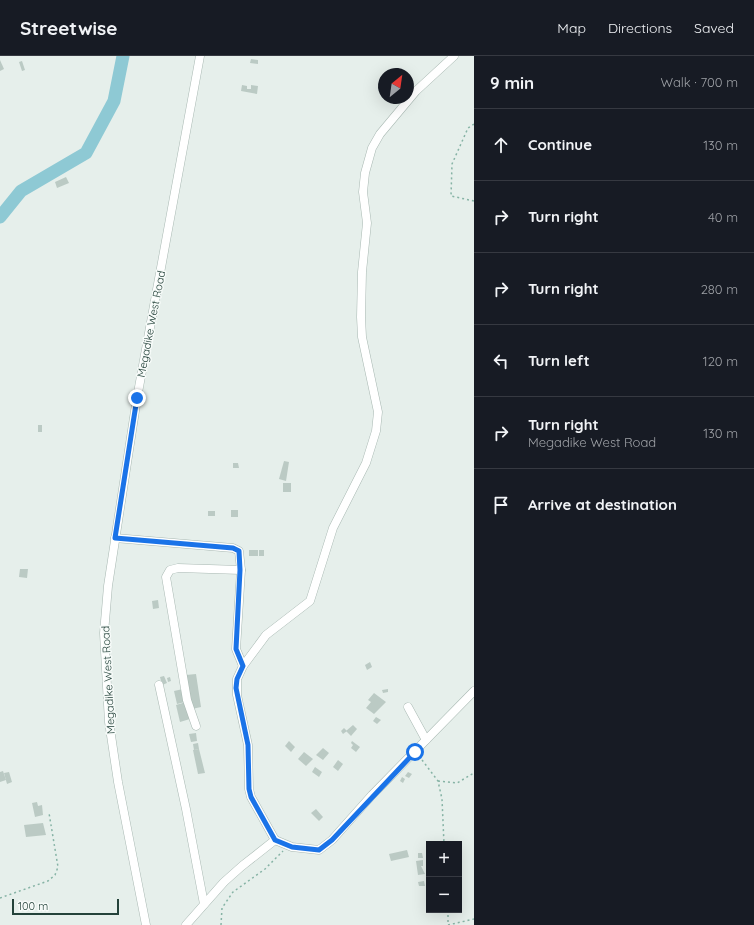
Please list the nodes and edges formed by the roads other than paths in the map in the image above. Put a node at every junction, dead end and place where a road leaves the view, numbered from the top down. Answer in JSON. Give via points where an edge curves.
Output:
{"nodes":[{"id":1,"x":200,"y":56,"type":"edge"},
{"id":2,"x":454,"y":56,"type":"edge"},
{"id":3,"x":115,"y":538,"type":"junction"},
{"id":4,"x":240,"y":570,"type":"junction"},
{"id":5,"x":243,"y":666,"type":"junction"},
{"id":6,"x":158,"y":685,"type":"dead end"},
{"id":7,"x":474,"y":691,"type":"edge"},
{"id":8,"x":408,"y":707,"type":"dead end"},
{"id":9,"x":196,"y":726,"type":"dead end"},
{"id":10,"x":426,"y":740,"type":"junction"},
{"id":11,"x":275,"y":840,"type":"junction"},
{"id":12,"x":204,"y":904,"type":"junction"},
{"id":13,"x":146,"y":925,"type":"edge"},
{"id":14,"x":186,"y":925,"type":"edge"}],
"edges":[{"from":1,"to":3,"type":"street","name":"Megadike West Road","via":[[137,398]]},
{"from":2,"to":5,"type":"street","via":[[416,91],[380,134],[372,148],[365,173],[362,336],[378,412],[376,431],[366,463],[333,528],[310,601],[266,635]]},
{"from":3,"to":4,"type":"street","via":[[237,549]]},
{"from":3,"to":13,"type":"street","name":"Megadike West Road","via":[[104,633],[109,722]]},
{"from":4,"to":5,"type":"street","via":[[236,649]]},
{"from":4,"to":9,"type":"street","via":[[178,568],[170,570],[166,577],[187,700]]},
{"from":5,"to":11,"type":"street","via":[[236,688],[248,745],[249,789],[253,802]]},
{"from":6,"to":12,"type":"street"},
{"from":7,"to":10,"type":"street"},
{"from":8,"to":10,"type":"street"},
{"from":10,"to":11,"type":"street","via":[[332,840],[319,850],[292,847]]},
{"from":11,"to":12,"type":"street","via":[[242,866]]},
{"from":12,"to":14,"type":"street"}]}
